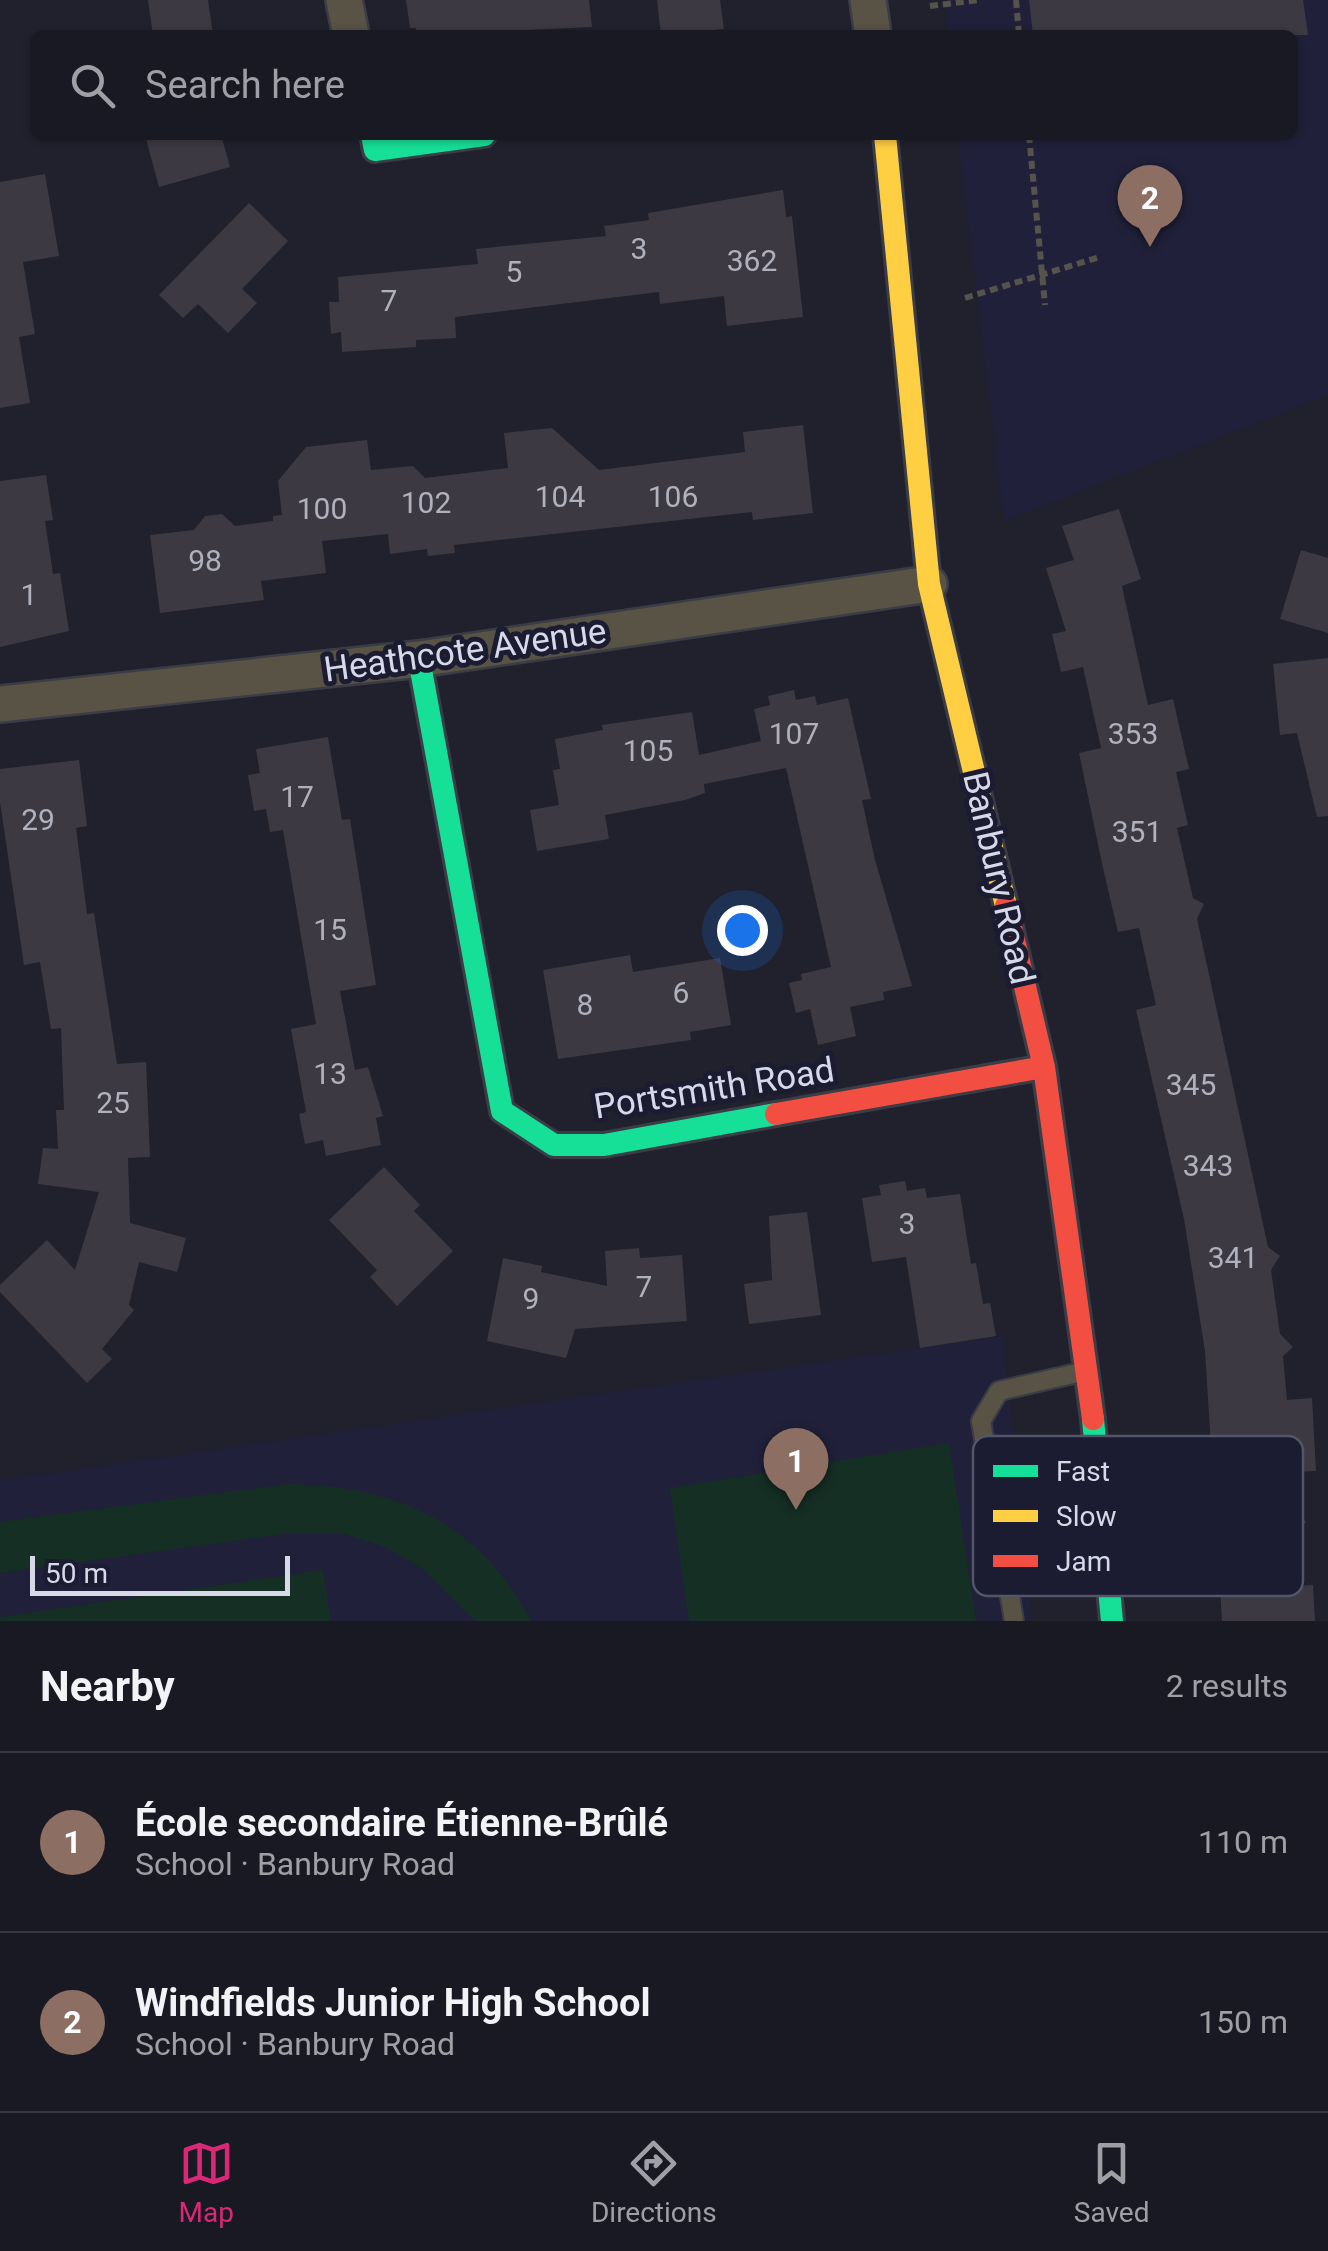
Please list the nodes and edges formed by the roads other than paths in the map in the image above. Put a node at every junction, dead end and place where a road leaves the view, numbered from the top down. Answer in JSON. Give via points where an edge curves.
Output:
{"nodes":[{"id":1,"x":344,"y":0,"type":"edge"},
{"id":2,"x":868,"y":0,"type":"edge"},
{"id":3,"x":350,"y":30,"type":"edge"},
{"id":4,"x":872,"y":30,"type":"edge"},
{"id":5,"x":373,"y":140,"type":"edge"},
{"id":6,"x":448,"y":140,"type":"edge"},
{"id":7,"x":885,"y":140,"type":"edge"},
{"id":8,"x":929,"y":584,"type":"junction"},
{"id":9,"x":419,"y":659,"type":"junction"},
{"id":10,"x":0,"y":704,"type":"edge"},
{"id":11,"x":1044,"y":1068,"type":"junction"},
{"id":12,"x":1086,"y":1371,"type":"junction"},
{"id":13,"x":982,"y":1436,"type":"edge"},
{"id":14,"x":1093,"y":1436,"type":"edge"},
{"id":15,"x":1009,"y":1596,"type":"edge"},
{"id":16,"x":1109,"y":1596,"type":"edge"},
{"id":17,"x":1014,"y":1621,"type":"edge"},
{"id":18,"x":1112,"y":1621,"type":"edge"}],
"edges":[{"from":1,"to":3,"type":"street"},
{"from":2,"to":4,"type":"street"},
{"from":5,"to":6,"type":"street","via":[[375,150]]},
{"from":7,"to":8,"type":"street","name":"Banbury Road"},
{"from":8,"to":9,"type":"street","name":"Heathcote Avenue"},
{"from":8,"to":11,"type":"street","name":"Banbury Road"},
{"from":9,"to":10,"type":"street","name":"Heathcote Avenue"},
{"from":9,"to":11,"type":"street","name":"Portsmith Road","via":[[502,1111],[554,1145],[604,1145]]},
{"from":11,"to":12,"type":"street","name":"Banbury Road"},
{"from":12,"to":13,"type":"lane","via":[[999,1391],[981,1421]]},
{"from":12,"to":14,"type":"street","name":"Banbury Road"},
{"from":15,"to":17,"type":"lane"},
{"from":16,"to":18,"type":"street","name":"Banbury Road"}]}
